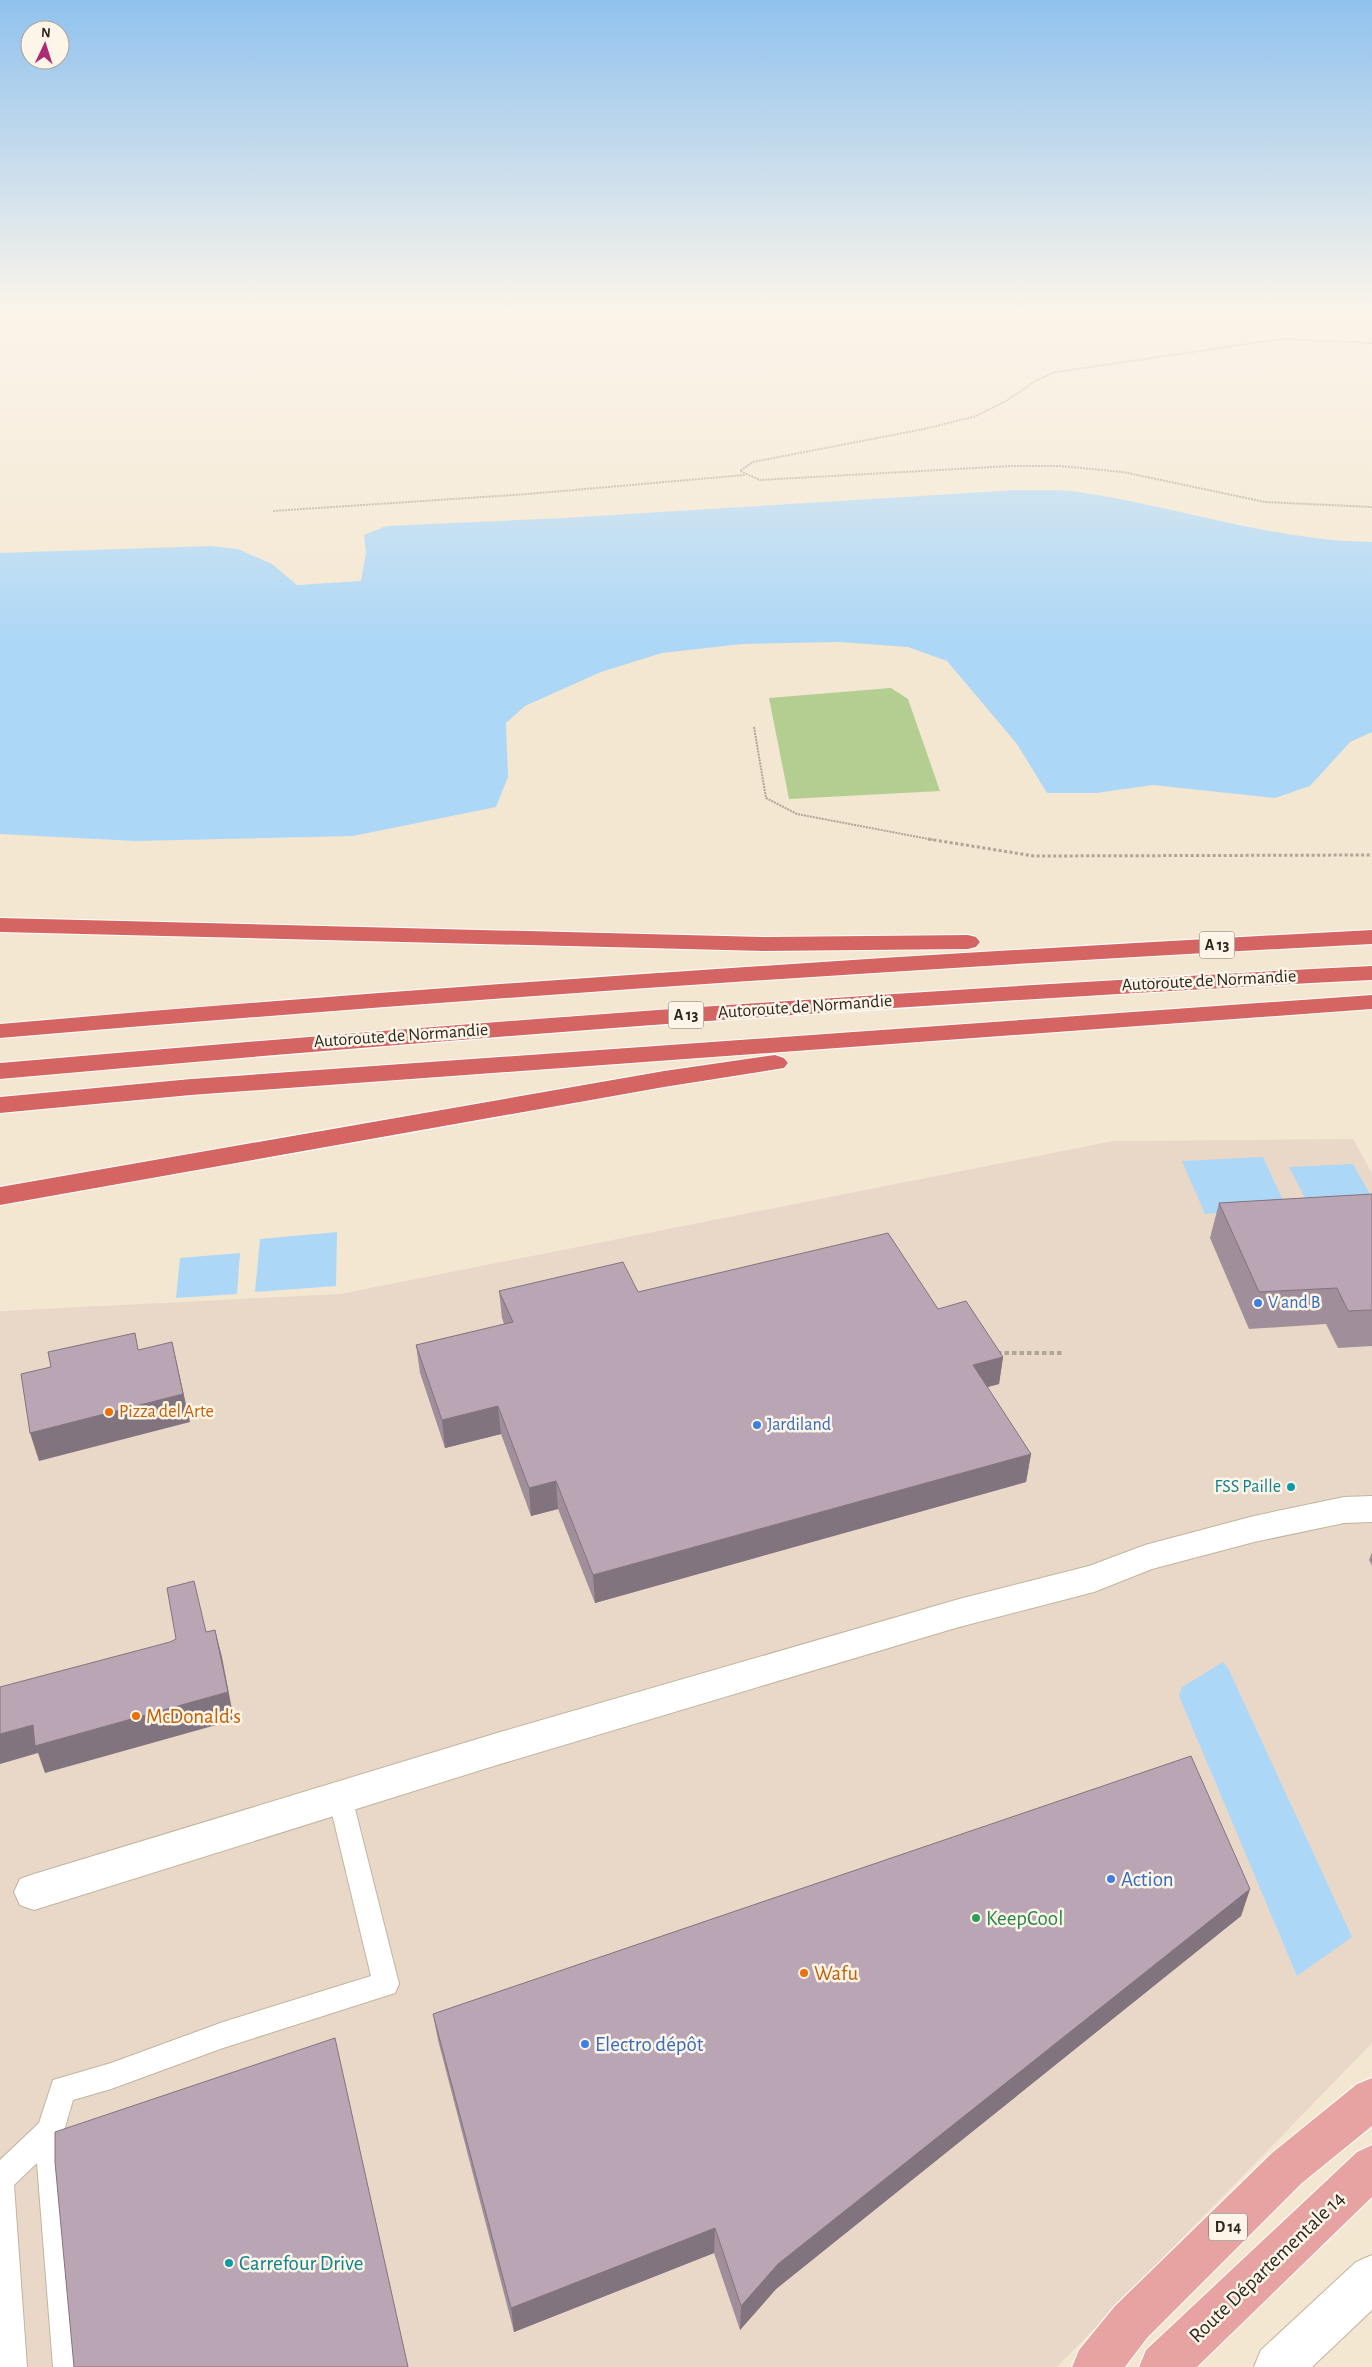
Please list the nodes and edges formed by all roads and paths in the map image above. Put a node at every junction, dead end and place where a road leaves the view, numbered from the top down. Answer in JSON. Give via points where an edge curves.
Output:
{"nodes":[{"id":1,"x":958,"y":420,"type":"edge"},
{"id":2,"x":746,"y":475,"type":"junction"},
{"id":3,"x":1372,"y":508,"type":"edge"},
{"id":4,"x":273,"y":511,"type":"dead end"},
{"id":5,"x":754,"y":727,"type":"dead end"},
{"id":6,"x":1372,"y":855,"type":"edge"},
{"id":7,"x":2,"y":925,"type":"edge"},
{"id":8,"x":1372,"y":937,"type":"edge"},
{"id":9,"x":1061,"y":953,"type":"junction"},
{"id":10,"x":1372,"y":973,"type":"edge"},
{"id":11,"x":1372,"y":1002,"type":"edge"},
{"id":12,"x":1114,"y":1022,"type":"junction"},
{"id":13,"x":0,"y":1031,"type":"edge"},
{"id":14,"x":0,"y":1071,"type":"edge"},
{"id":15,"x":0,"y":1105,"type":"edge"},
{"id":16,"x":0,"y":1196,"type":"edge"},
{"id":17,"x":995,"y":1353,"type":"edge"},
{"id":18,"x":1064,"y":1353,"type":"dead end"},
{"id":19,"x":1372,"y":1508,"type":"edge"},
{"id":20,"x":340,"y":1797,"type":"junction"},
{"id":21,"x":34,"y":1892,"type":"dead end"},
{"id":22,"x":1372,"y":2098,"type":"edge"},
{"id":23,"x":50,"y":2132,"type":"junction"},
{"id":24,"x":1372,"y":2167,"type":"edge"},
{"id":25,"x":0,"y":2179,"type":"edge"},
{"id":26,"x":1372,"y":2278,"type":"edge"},
{"id":27,"x":12,"y":2367,"type":"edge"},
{"id":28,"x":68,"y":2367,"type":"edge"},
{"id":29,"x":1096,"y":2367,"type":"edge"},
{"id":30,"x":1163,"y":2367,"type":"edge"},
{"id":31,"x":1278,"y":2367,"type":"edge"}],
"edges":[{"from":1,"to":2,"type":"path","via":[[752,462],[740,471]]},
{"from":2,"to":3,"type":"path","via":[[760,480],[1060,466],[1123,472],[1265,502]]},
{"from":2,"to":4,"type":"path"},
{"from":5,"to":6,"type":"path","via":[[766,798],[797,814],[1034,856]]},
{"from":7,"to":9,"type":"highway","via":[[765,944],[979,942]]},
{"from":8,"to":9,"type":"highway","name":"Autoroute de Normandie","number":"A 13"},
{"from":9,"to":13,"type":"highway","name":"Autoroute de Normandie","number":"A 13","via":[[309,1004]]},
{"from":10,"to":14,"type":"highway","name":"Autoroute de Normandie","number":"A 13","via":[[789,1008],[309,1043]]},
{"from":11,"to":12,"type":"highway"},
{"from":12,"to":15,"type":"highway","via":[[211,1086]]},
{"from":12,"to":16,"type":"highway","via":[[1020,1037],[832,1056],[664,1079]]},
{"from":17,"to":18,"type":"path"},
{"from":19,"to":20,"type":"street","via":[[1344,1510],[1254,1529],[1145,1558],[1094,1578],[959,1613]]},
{"from":20,"to":21,"type":"street"},
{"from":20,"to":23,"type":"lane","via":[[386,1984],[63,2089]]},
{"from":22,"to":29,"type":"main road","number":"D 14","via":[[1287,2168],[1132,2322]]},
{"from":23,"to":25,"type":"lane"},
{"from":23,"to":28,"type":"lane","via":[[51,2187]]},
{"from":24,"to":30,"type":"main road","name":"Route Départementale 14"},
{"from":25,"to":27,"type":"lane"},
{"from":26,"to":31,"type":"street"}]}
